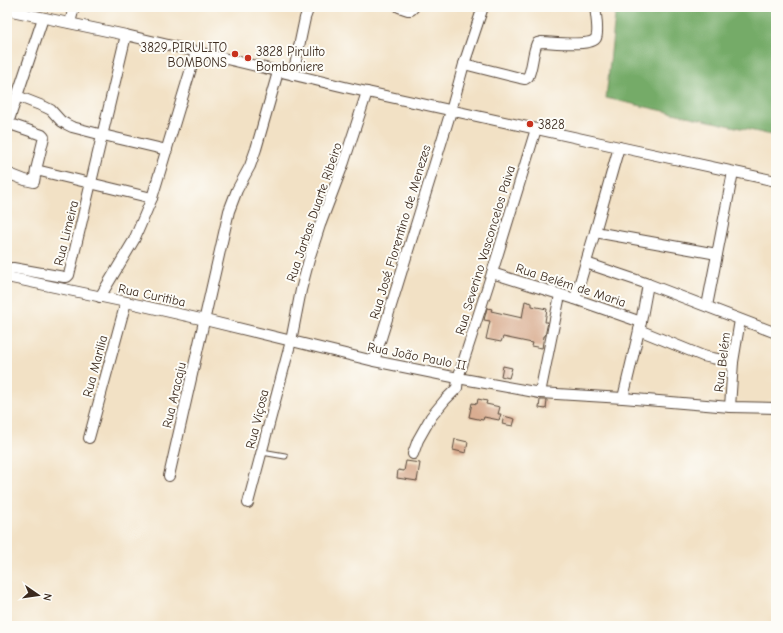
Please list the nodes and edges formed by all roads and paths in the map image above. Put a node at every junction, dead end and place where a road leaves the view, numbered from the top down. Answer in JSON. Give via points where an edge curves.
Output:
{"nodes":[{"id":1,"x":74,"y":7,"type":"edge"},
{"id":2,"x":310,"y":7,"type":"edge"},
{"id":3,"x":399,"y":7,"type":"edge"},
{"id":4,"x":414,"y":7,"type":"edge"},
{"id":5,"x":483,"y":7,"type":"edge"},
{"id":6,"x":596,"y":7,"type":"edge"},
{"id":7,"x":7,"y":10,"type":"edge"},
{"id":8,"x":43,"y":18,"type":"junction"},
{"id":9,"x":70,"y":23,"type":"junction"},
{"id":10,"x":126,"y":35,"type":"junction"},
{"id":11,"x":196,"y":52,"type":"junction"},
{"id":12,"x":464,"y":64,"type":"junction"},
{"id":13,"x":278,"y":72,"type":"junction"},
{"id":14,"x":293,"y":75,"type":"junction"},
{"id":15,"x":367,"y":92,"type":"junction"},
{"id":16,"x":17,"y":96,"type":"junction"},
{"id":17,"x":451,"y":111,"type":"junction"},
{"id":18,"x":7,"y":123,"type":"edge"},
{"id":19,"x":536,"y":129,"type":"junction"},
{"id":20,"x":103,"y":135,"type":"junction"},
{"id":21,"x":619,"y":147,"type":"junction"},
{"id":22,"x":167,"y":150,"type":"junction"},
{"id":23,"x":36,"y":170,"type":"junction"},
{"id":24,"x":733,"y":172,"type":"junction"},
{"id":25,"x":7,"y":173,"type":"edge"},
{"id":26,"x":776,"y":182,"type":"edge"},
{"id":27,"x":91,"y":184,"type":"junction"},
{"id":28,"x":152,"y":198,"type":"junction"},
{"id":29,"x":596,"y":232,"type":"junction"},
{"id":30,"x":717,"y":254,"type":"junction"},
{"id":31,"x":586,"y":263,"type":"junction"},
{"id":32,"x":7,"y":269,"type":"edge"},
{"id":33,"x":492,"y":273,"type":"junction"},
{"id":34,"x":7,"y":277,"type":"edge"},
{"id":35,"x":648,"y":284,"type":"junction"},
{"id":36,"x":560,"y":295,"type":"junction"},
{"id":37,"x":100,"y":297,"type":"junction"},
{"id":38,"x":575,"y":299,"type":"junction"},
{"id":39,"x":126,"y":302,"type":"junction"},
{"id":40,"x":707,"y":306,"type":"junction"},
{"id":41,"x":205,"y":320,"type":"junction"},
{"id":42,"x":740,"y":320,"type":"junction"},
{"id":43,"x":640,"y":326,"type":"junction"},
{"id":44,"x":776,"y":333,"type":"edge"},
{"id":45,"x":291,"y":340,"type":"junction"},
{"id":46,"x":374,"y":361,"type":"junction"},
{"id":47,"x":733,"y":362,"type":"junction"},
{"id":48,"x":458,"y":378,"type":"junction"},
{"id":49,"x":540,"y":393,"type":"junction"},
{"id":50,"x":623,"y":398,"type":"junction"},
{"id":51,"x":730,"y":407,"type":"junction"},
{"id":52,"x":776,"y":408,"type":"edge"},
{"id":53,"x":89,"y":438,"type":"dead end"},
{"id":54,"x":262,"y":452,"type":"junction"},
{"id":55,"x":413,"y":454,"type":"dead end"},
{"id":56,"x":285,"y":456,"type":"dead end"},
{"id":57,"x":168,"y":476,"type":"dead end"},
{"id":58,"x":248,"y":503,"type":"dead end"}],
"edges":[{"from":1,"to":9,"type":"street"},
{"from":2,"to":14,"type":"street","via":[[305,18]]},
{"from":3,"to":4,"type":"street","via":[[411,10]]},
{"from":5,"to":12,"type":"street","name":"Rua José Florentino de Menezes"},
{"from":6,"to":12,"type":"street","via":[[595,40],[573,44],[537,43],[531,72],[525,79]]},
{"from":7,"to":8,"type":"street"},
{"from":8,"to":9,"type":"street"},
{"from":8,"to":16,"type":"street"},
{"from":9,"to":10,"type":"street"},
{"from":10,"to":11,"type":"street"},
{"from":10,"to":20,"type":"street","name":"Rua Limeira"},
{"from":11,"to":13,"type":"street"},
{"from":11,"to":22,"type":"street"},
{"from":12,"to":17,"type":"street","name":"Rua José Florentino de Menezes"},
{"from":13,"to":14,"type":"street"},
{"from":13,"to":41,"type":"street","name":"Rua Aracaju","via":[[256,149],[229,211]]},
{"from":14,"to":15,"type":"street"},
{"from":15,"to":17,"type":"street"},
{"from":15,"to":45,"type":"street","name":"Rua Jarbas Duarte Ribeiro","via":[[310,256]]},
{"from":16,"to":18,"type":"street"},
{"from":16,"to":20,"type":"street","via":[[45,107],[66,124]]},
{"from":17,"to":19,"type":"street"},
{"from":17,"to":46,"type":"street","name":"Rua José Florentino de Menezes"},
{"from":18,"to":23,"type":"street","via":[[44,137]]},
{"from":19,"to":21,"type":"street"},
{"from":19,"to":33,"type":"street","name":"Rua Severino Vasconcelos Paiva"},
{"from":20,"to":22,"type":"street"},
{"from":20,"to":27,"type":"street","name":"Rua Limeira"},
{"from":21,"to":24,"type":"street"},
{"from":21,"to":29,"type":"street"},
{"from":22,"to":28,"type":"street"},
{"from":23,"to":25,"type":"street","via":[[34,182]]},
{"from":23,"to":27,"type":"street"},
{"from":24,"to":26,"type":"street"},
{"from":24,"to":30,"type":"street"},
{"from":27,"to":28,"type":"street"},
{"from":27,"to":32,"type":"street","name":"Rua Limeira","via":[[69,276]]},
{"from":28,"to":37,"type":"street","via":[[134,240]]},
{"from":29,"to":30,"type":"street"},
{"from":29,"to":31,"type":"street"},
{"from":30,"to":40,"type":"street"},
{"from":31,"to":35,"type":"street"},
{"from":31,"to":38,"type":"street"},
{"from":33,"to":36,"type":"street","name":"Rua Belém de Maria"},
{"from":33,"to":48,"type":"street","name":"Rua Severino Vasconcelos Paiva"},
{"from":34,"to":37,"type":"street","name":"Rua Curitiba"},
{"from":35,"to":40,"type":"street"},
{"from":35,"to":43,"type":"street","name":"Rua Belém de Maria"},
{"from":36,"to":38,"type":"street","name":"Rua Belém de Maria"},
{"from":36,"to":49,"type":"street"},
{"from":37,"to":39,"type":"street","name":"Rua Curitiba"},
{"from":38,"to":43,"type":"street","name":"Rua Belém de Maria"},
{"from":39,"to":41,"type":"street","name":"Rua Curitiba"},
{"from":39,"to":53,"type":"street","name":"Rua Marilia"},
{"from":40,"to":42,"type":"street"},
{"from":41,"to":45,"type":"street","name":"Rua Curitiba"},
{"from":41,"to":57,"type":"street","name":"Rua Aracaju"},
{"from":42,"to":44,"type":"street"},
{"from":42,"to":47,"type":"street","name":"Rua Belém"},
{"from":43,"to":47,"type":"street","name":"Rua Belém de Maria","via":[[703,356]]},
{"from":43,"to":50,"type":"street","name":"Rua Belém de Maria"},
{"from":45,"to":46,"type":"street","name":"Rua João Paulo II"},
{"from":45,"to":54,"type":"street","name":"Rua Viçosa"},
{"from":46,"to":48,"type":"street","name":"Rua João Paulo II"},
{"from":47,"to":51,"type":"street","name":"Rua Belém"},
{"from":48,"to":49,"type":"street","name":"Rua João Paulo II"},
{"from":48,"to":55,"type":"street","name":"Rua Severino Vasconcelos Paiva","via":[[457,388],[431,418]]},
{"from":49,"to":50,"type":"street","name":"Rua João Paulo II"},
{"from":50,"to":51,"type":"street","name":"Rua João Paulo II"},
{"from":51,"to":52,"type":"street","name":"Rua João Paulo II"},
{"from":54,"to":56,"type":"lane"},
{"from":54,"to":58,"type":"street","name":"Rua Viçosa"}]}
